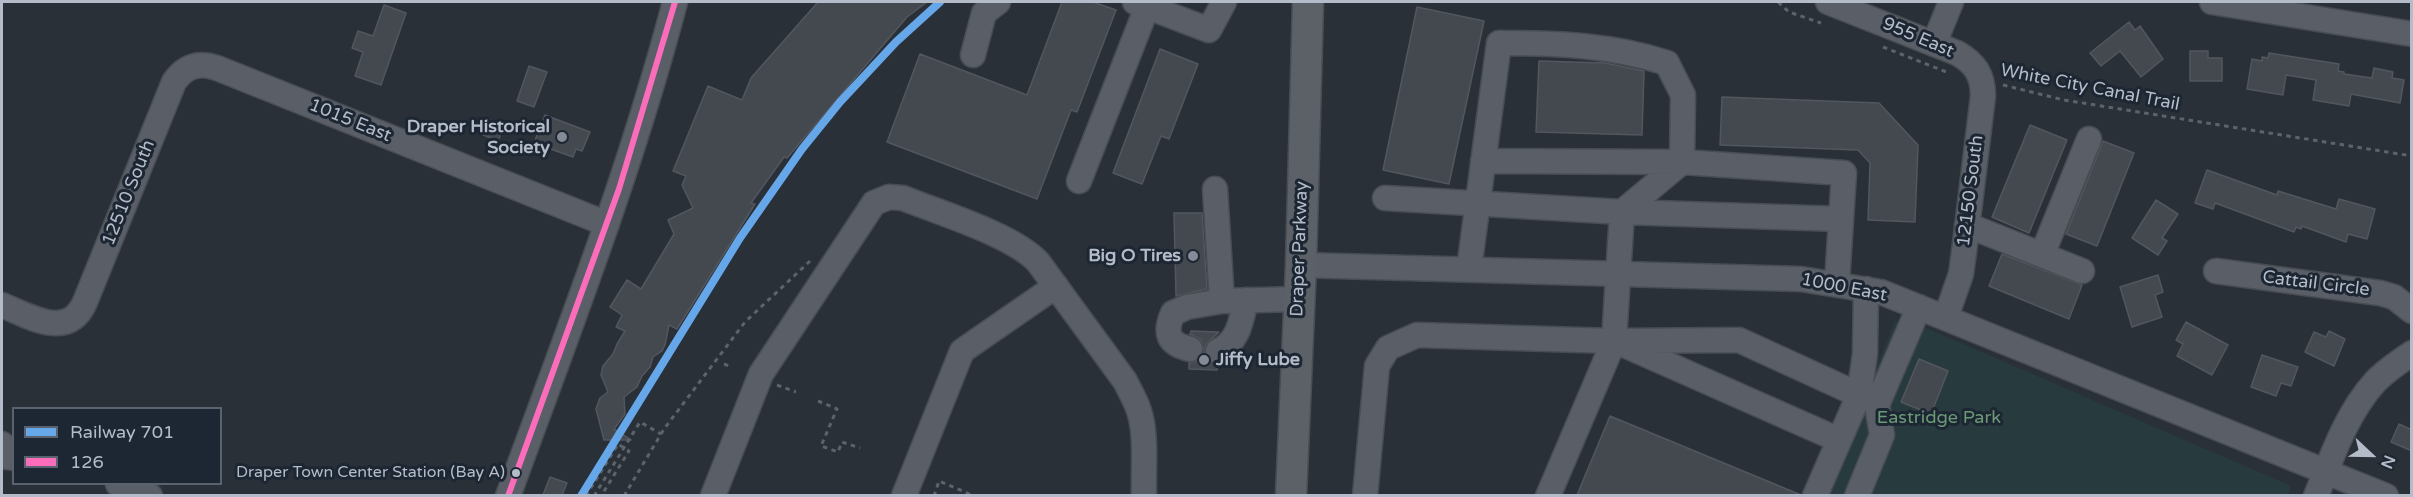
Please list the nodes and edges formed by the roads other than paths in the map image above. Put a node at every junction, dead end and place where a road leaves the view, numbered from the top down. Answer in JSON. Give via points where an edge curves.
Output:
{"nodes":[{"id":1,"x":675,"y":2,"type":"edge"},
{"id":2,"x":998,"y":2,"type":"edge"},
{"id":3,"x":1224,"y":2,"type":"edge"},
{"id":4,"x":1308,"y":2,"type":"edge"},
{"id":5,"x":1951,"y":2,"type":"edge"},
{"id":6,"x":2212,"y":2,"type":"edge"},
{"id":7,"x":1141,"y":4,"type":"edge"},
{"id":8,"x":1836,"y":9,"type":"edge"},
{"id":9,"x":2412,"y":34,"type":"edge"},
{"id":10,"x":1934,"y":44,"type":"junction"},
{"id":11,"x":973,"y":55,"type":"dead end"},
{"id":12,"x":192,"y":67,"type":"joint"},
{"id":13,"x":1978,"y":73,"type":"joint"},
{"id":14,"x":2089,"y":139,"type":"dead end"},
{"id":15,"x":1483,"y":161,"type":"junction"},
{"id":16,"x":1682,"y":162,"type":"junction"},
{"id":17,"x":1079,"y":181,"type":"dead end"},
{"id":18,"x":1215,"y":189,"type":"dead end"},
{"id":19,"x":1385,"y":198,"type":"dead end"},
{"id":20,"x":1477,"y":205,"type":"junction"},
{"id":21,"x":1622,"y":212,"type":"junction"},
{"id":22,"x":1841,"y":219,"type":"junction"},
{"id":23,"x":607,"y":224,"type":"junction"},
{"id":24,"x":1967,"y":225,"type":"junction"},
{"id":25,"x":2042,"y":255,"type":"junction"},
{"id":26,"x":1301,"y":265,"type":"junction"},
{"id":27,"x":1468,"y":269,"type":"junction"},
{"id":28,"x":2082,"y":271,"type":"dead end"},
{"id":29,"x":2216,"y":271,"type":"dead end"},
{"id":30,"x":1618,"y":273,"type":"junction"},
{"id":31,"x":1837,"y":283,"type":"junction"},
{"id":32,"x":1056,"y":286,"type":"junction"},
{"id":33,"x":1866,"y":289,"type":"junction"},
{"id":34,"x":1299,"y":299,"type":"junction"},
{"id":35,"x":1234,"y":301,"type":"junction"},
{"id":36,"x":2,"y":305,"type":"edge"},
{"id":37,"x":1919,"y":307,"type":"junction"},
{"id":38,"x":2412,"y":311,"type":"edge"},
{"id":39,"x":1946,"y":317,"type":"junction"},
{"id":40,"x":1614,"y":341,"type":"junction"},
{"id":41,"x":1190,"y":349,"type":"dead end"},
{"id":42,"x":1218,"y":351,"type":"dead end"},
{"id":43,"x":2412,"y":353,"type":"edge"},
{"id":44,"x":1859,"y":394,"type":"junction"},
{"id":45,"x":1839,"y":440,"type":"junction"},
{"id":46,"x":2326,"y":472,"type":"junction"},
{"id":47,"x":123,"y":485,"type":"edge"},
{"id":48,"x":150,"y":495,"type":"edge"},
{"id":49,"x":508,"y":495,"type":"edge"},
{"id":50,"x":713,"y":495,"type":"edge"},
{"id":51,"x":904,"y":495,"type":"edge"},
{"id":52,"x":1144,"y":495,"type":"edge"},
{"id":53,"x":1291,"y":495,"type":"edge"},
{"id":54,"x":1365,"y":495,"type":"edge"},
{"id":55,"x":1548,"y":495,"type":"edge"},
{"id":56,"x":1815,"y":495,"type":"edge"},
{"id":57,"x":1857,"y":495,"type":"edge"},
{"id":58,"x":2316,"y":495,"type":"edge"},
{"id":59,"x":2386,"y":495,"type":"edge"}],
"edges":[{"from":1,"to":23,"type":"street","via":[[646,107]]},
{"from":2,"to":11,"type":"street","via":[[984,13]]},
{"from":3,"to":7,"type":"street","via":[[1209,30]]},
{"from":4,"to":26,"type":"main road","name":"Draper Parkway"},
{"from":5,"to":10,"type":"street"},
{"from":6,"to":9,"type":"street"},
{"from":7,"to":17,"type":"street"},
{"from":8,"to":10,"type":"street","name":"955 East"},
{"from":10,"to":13,"type":"street","name":"955 East","via":[[1956,53]]},
{"from":12,"to":23,"type":"street","name":"1015 East","via":[[217,68]]},
{"from":12,"to":36,"type":"street","name":"12510 South","via":[[174,82],[78,314],[50,324]]},
{"from":13,"to":24,"type":"street","name":"12150 South","via":[[1983,96]]},
{"from":14,"to":25,"type":"street"},
{"from":15,"to":16,"type":"street"},
{"from":15,"to":16,"type":"street","via":[[1499,43],[1562,43],[1644,55],[1667,63],[1683,95]]},
{"from":15,"to":20,"type":"street"},
{"from":16,"to":21,"type":"street"},
{"from":16,"to":22,"type":"street","via":[[1844,173]]},
{"from":18,"to":35,"type":"street"},
{"from":19,"to":20,"type":"street"},
{"from":20,"to":21,"type":"street"},
{"from":20,"to":27,"type":"street"},
{"from":21,"to":22,"type":"street"},
{"from":21,"to":30,"type":"street"},
{"from":22,"to":31,"type":"street"},
{"from":23,"to":49,"type":"street"},
{"from":24,"to":25,"type":"street"},
{"from":24,"to":39,"type":"street","name":"12150 South","via":[[1961,274]]},
{"from":25,"to":28,"type":"street"},
{"from":26,"to":27,"type":"street","name":"1000 East"},
{"from":26,"to":34,"type":"main road","name":"Draper Parkway"},
{"from":27,"to":30,"type":"street","name":"1000 East"},
{"from":29,"to":38,"type":"street","name":"Cattail Circle","via":[[2380,293],[2394,297]]},
{"from":30,"to":31,"type":"street","name":"1000 East"},
{"from":30,"to":40,"type":"street"},
{"from":31,"to":33,"type":"street","name":"1000 East"},
{"from":32,"to":50,"type":"street","via":[[1028,251],[1011,241],[903,198],[890,197],[874,203],[761,374]]},
{"from":32,"to":51,"type":"street","via":[[962,351]]},
{"from":32,"to":52,"type":"street","via":[[1125,381],[1140,412]]},
{"from":33,"to":37,"type":"street","name":"1000 East"},
{"from":33,"to":44,"type":"street","via":[[1865,354]]},
{"from":34,"to":35,"type":"street"},
{"from":34,"to":53,"type":"main road","name":"Draper Parkway"},
{"from":35,"to":41,"type":"street","via":[[1201,303],[1173,313],[1168,324],[1170,338],[1177,346]]},
{"from":35,"to":42,"type":"street","via":[[1239,331],[1229,346]]},
{"from":37,"to":39,"type":"street","name":"1000 East"},
{"from":37,"to":57,"type":"street","via":[[1877,405],[1882,435]]},
{"from":39,"to":46,"type":"street","name":"1000 East"},
{"from":40,"to":44,"type":"street","via":[[1740,340]]},
{"from":40,"to":45,"type":"street"},
{"from":40,"to":54,"type":"street","via":[[1417,335],[1388,348],[1377,366]]},
{"from":40,"to":55,"type":"street"},
{"from":43,"to":46,"type":"street","via":[[2376,381],[2360,402]]},
{"from":44,"to":45,"type":"street"},
{"from":45,"to":56,"type":"street"},
{"from":46,"to":58,"type":"street"},
{"from":46,"to":59,"type":"street","name":"1000 East"},
{"from":47,"to":48,"type":"street"}]}
